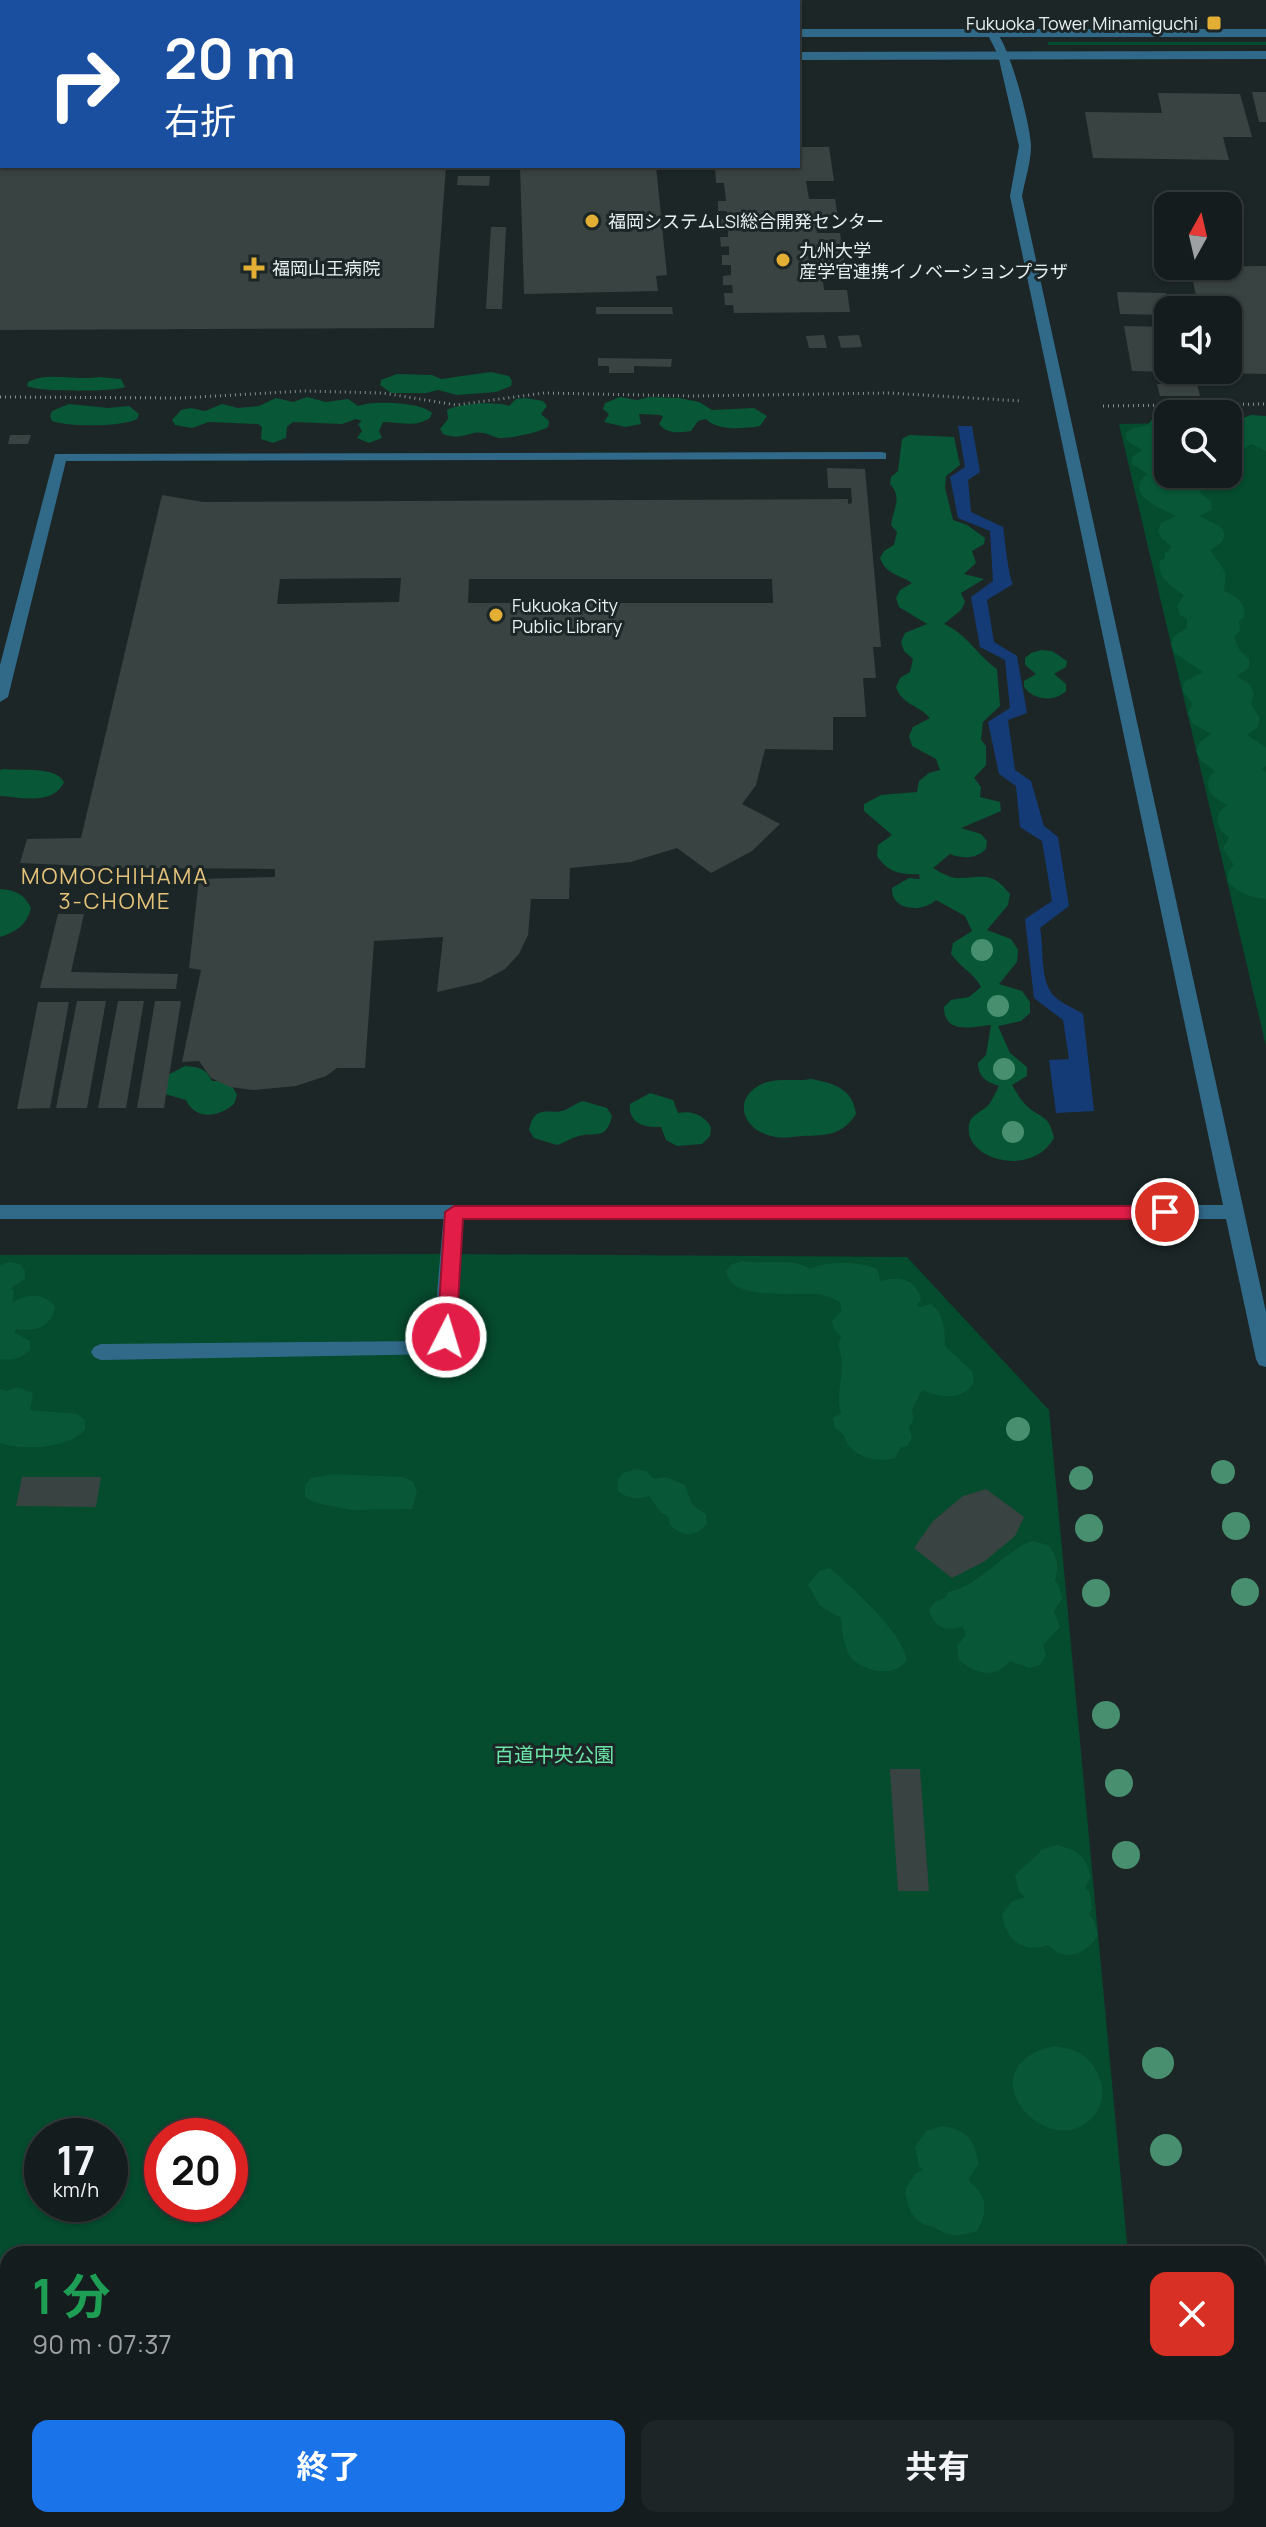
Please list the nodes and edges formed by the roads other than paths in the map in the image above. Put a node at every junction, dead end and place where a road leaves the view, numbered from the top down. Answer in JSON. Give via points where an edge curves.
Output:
{"nodes":[{"id":1,"x":800,"y":33,"type":"edge"},
{"id":2,"x":993,"y":33,"type":"junction"},
{"id":3,"x":1266,"y":33,"type":"edge"},
{"id":4,"x":1004,"y":55,"type":"junction"},
{"id":5,"x":1266,"y":55,"type":"edge"},
{"id":6,"x":800,"y":56,"type":"edge"},
{"id":7,"x":881,"y":456,"type":"dead end"},
{"id":8,"x":0,"y":697,"type":"edge"},
{"id":9,"x":0,"y":1212,"type":"edge"},
{"id":10,"x":454,"y":1212,"type":"junction"},
{"id":11,"x":1235,"y":1212,"type":"junction"},
{"id":12,"x":101,"y":1352,"type":"dead end"},
{"id":13,"x":1266,"y":1359,"type":"edge"}],
"edges":[{"from":1,"to":2,"type":"street"},
{"from":2,"to":3,"type":"street"},
{"from":2,"to":4,"type":"street"},
{"from":4,"to":5,"type":"street"},
{"from":4,"to":6,"type":"street"},
{"from":4,"to":11,"type":"street","via":[[1025,146],[1016,196]]},
{"from":7,"to":8,"type":"street","via":[[60,457]]},
{"from":9,"to":10,"type":"street"},
{"from":10,"to":11,"type":"street"},
{"from":10,"to":12,"type":"street","via":[[446,1337],[439,1349]]},
{"from":11,"to":13,"type":"street"}]}
